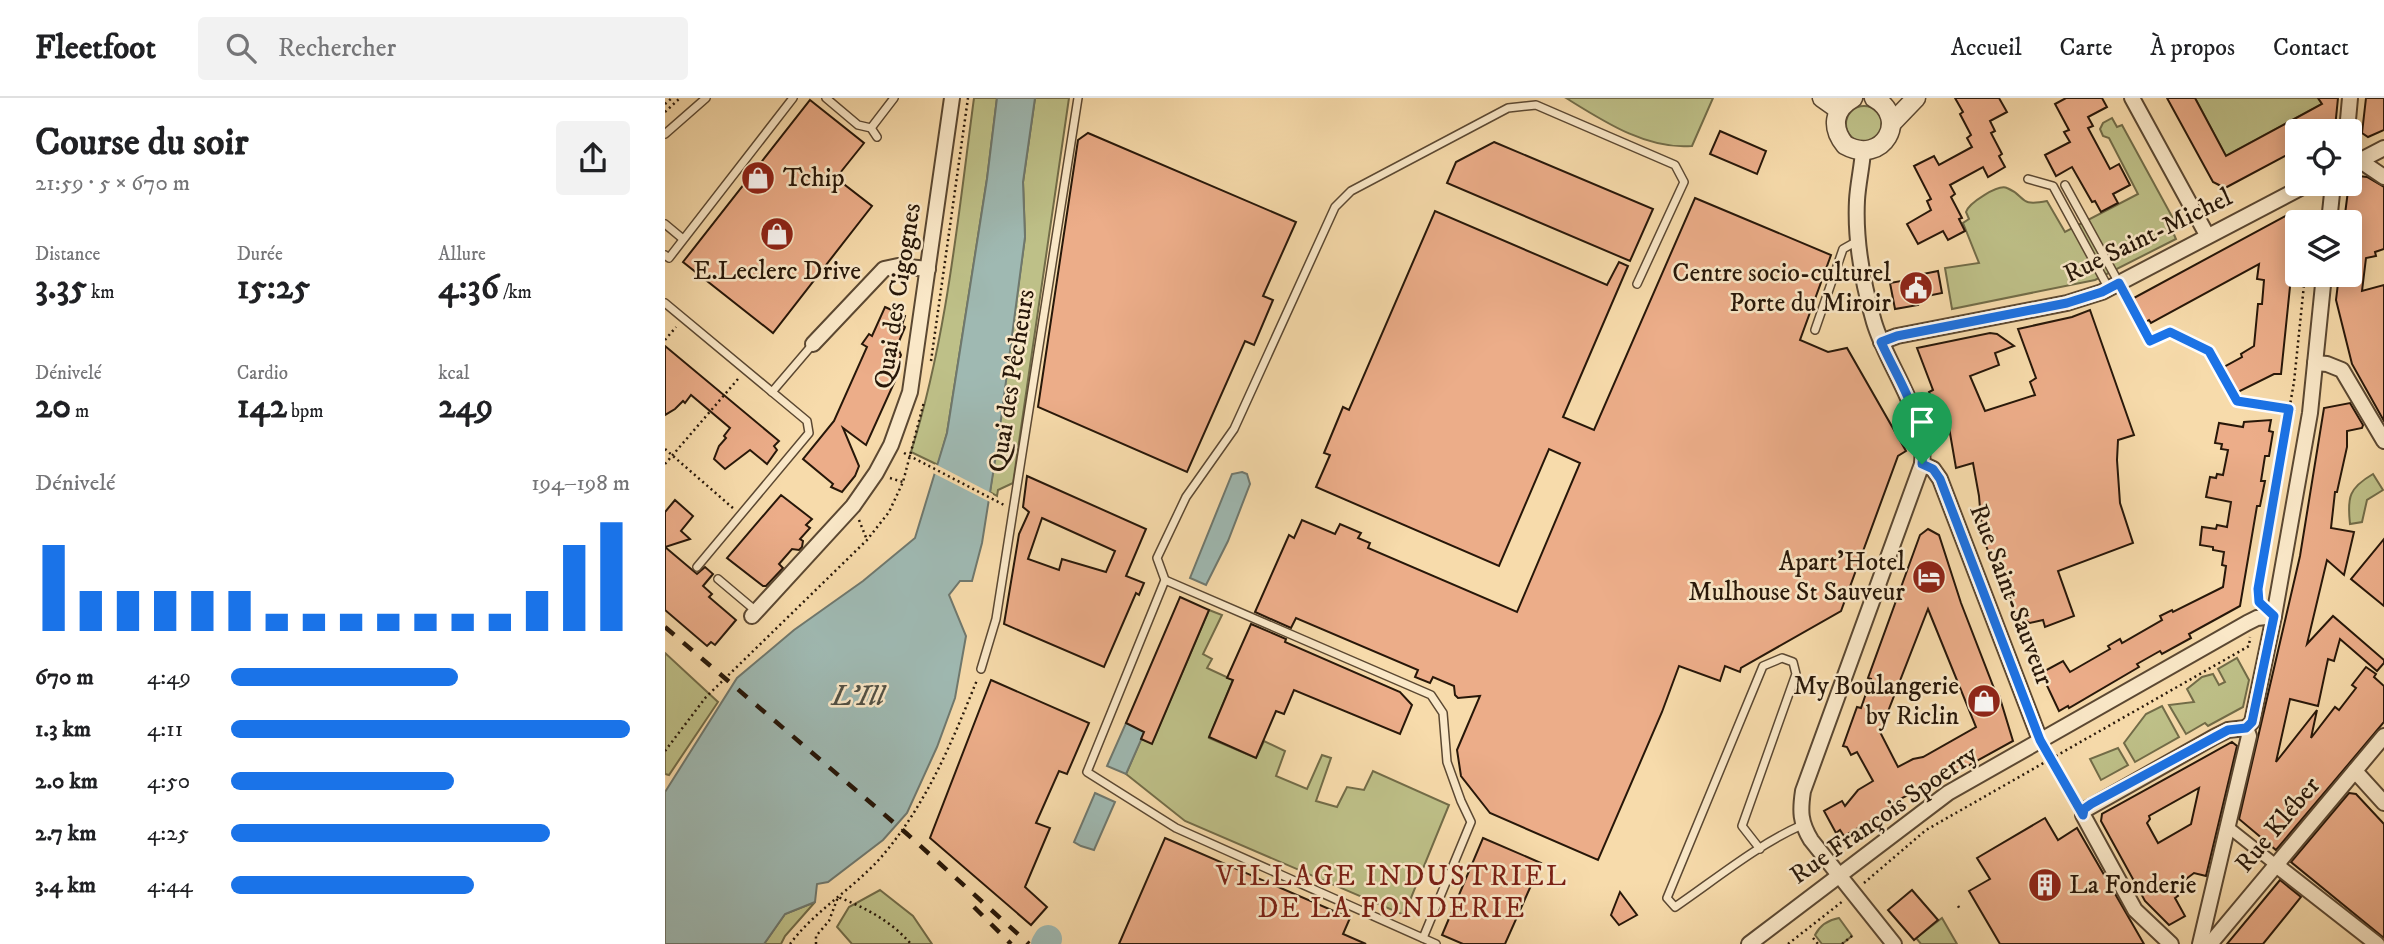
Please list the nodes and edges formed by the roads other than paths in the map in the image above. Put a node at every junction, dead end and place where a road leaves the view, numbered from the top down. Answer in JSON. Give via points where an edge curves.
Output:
{"nodes":[{"id":1,"x":706,"y":98,"type":"edge"},
{"id":2,"x":793,"y":98,"type":"edge"},
{"id":3,"x":826,"y":98,"type":"edge"},
{"id":4,"x":894,"y":98,"type":"edge"},
{"id":5,"x":952,"y":98,"type":"edge"},
{"id":6,"x":1078,"y":98,"type":"edge"},
{"id":7,"x":1822,"y":98,"type":"edge"},
{"id":8,"x":1874,"y":98,"type":"edge"},
{"id":9,"x":1916,"y":98,"type":"edge"},
{"id":10,"x":2132,"y":98,"type":"edge"},
{"id":11,"x":2350,"y":98,"type":"edge"},
{"id":12,"x":1846,"y":104,"type":"edge"},
{"id":13,"x":2348,"y":119,"type":"edge"},
{"id":14,"x":1891,"y":124,"type":"junction"},
{"id":15,"x":871,"y":128,"type":"junction"},
{"id":16,"x":665,"y":134,"type":"edge"},
{"id":17,"x":877,"y":137,"type":"dead end"},
{"id":18,"x":2384,"y":148,"type":"edge"},
{"id":19,"x":1863,"y":151,"type":"junction"},
{"id":20,"x":2362,"y":155,"type":"edge"},
{"id":21,"x":2362,"y":161,"type":"edge"},
{"id":22,"x":2384,"y":177,"type":"edge"},
{"id":23,"x":2028,"y":179,"type":"dead end"},
{"id":24,"x":2066,"y":185,"type":"dead end"},
{"id":25,"x":2285,"y":196,"type":"edge"},
{"id":26,"x":665,"y":224,"type":"edge"},
{"id":27,"x":2207,"y":235,"type":"junction"},
{"id":28,"x":683,"y":239,"type":"junction"},
{"id":29,"x":1859,"y":240,"type":"junction"},
{"id":30,"x":665,"y":255,"type":"edge"},
{"id":31,"x":928,"y":269,"type":"junction"},
{"id":32,"x":1637,"y":284,"type":"dead end"},
{"id":33,"x":2114,"y":286,"type":"junction"},
{"id":34,"x":2323,"y":287,"type":"edge"},
{"id":35,"x":665,"y":303,"type":"edge"},
{"id":36,"x":1815,"y":330,"type":"dead end"},
{"id":37,"x":1881,"y":342,"type":"junction"},
{"id":38,"x":813,"y":344,"type":"joint"},
{"id":39,"x":2315,"y":363,"type":"junction"},
{"id":40,"x":772,"y":392,"type":"junction"},
{"id":41,"x":2384,"y":441,"type":"edge"},
{"id":42,"x":1922,"y":464,"type":"junction"},
{"id":43,"x":697,"y":567,"type":"dead end"},
{"id":44,"x":718,"y":579,"type":"dead end"},
{"id":45,"x":1165,"y":580,"type":"junction"},
{"id":46,"x":754,"y":614,"type":"joint"},
{"id":47,"x":2274,"y":616,"type":"junction"},
{"id":48,"x":981,"y":669,"type":"road end"},
{"id":49,"x":2246,"y":728,"type":"junction"},
{"id":50,"x":2384,"y":736,"type":"edge"},
{"id":51,"x":2040,"y":740,"type":"junction"},
{"id":52,"x":2355,"y":771,"type":"junction"},
{"id":53,"x":2384,"y":803,"type":"edge"},
{"id":54,"x":1802,"y":825,"type":"junction"},
{"id":55,"x":2228,"y":827,"type":"junction"},
{"id":56,"x":1761,"y":849,"type":"junction"},
{"id":57,"x":2276,"y":865,"type":"junction"},
{"id":58,"x":1838,"y":875,"type":"junction"},
{"id":59,"x":1423,"y":938,"type":"junction"},
{"id":60,"x":1436,"y":944,"type":"edge"},
{"id":61,"x":1749,"y":944,"type":"edge"},
{"id":62,"x":1894,"y":944,"type":"edge"},
{"id":63,"x":2171,"y":944,"type":"edge"},
{"id":64,"x":2200,"y":944,"type":"edge"},
{"id":65,"x":2210,"y":944,"type":"edge"},
{"id":66,"x":2377,"y":944,"type":"edge"}],
"edges":[{"from":1,"to":16,"type":"lane"},
{"from":2,"to":28,"type":"lane"},
{"from":3,"to":15,"type":"lane","via":[[859,125]]},
{"from":4,"to":15,"type":"lane"},
{"from":5,"to":31,"type":"street","name":"Quai des Cigognes"},
{"from":6,"to":48,"type":"lane","name":"Quai des Pêcheurs","via":[[996,619]]},
{"from":7,"to":12,"type":"street"},
{"from":8,"to":14,"type":"street","via":[[1886,108]]},
{"from":9,"to":14,"type":"street"},
{"from":10,"to":27,"type":"street"},
{"from":11,"to":13,"type":"street"},
{"from":12,"to":19,"type":"street","via":[[1836,119],[1839,138]]},
{"from":14,"to":19,"type":"street","via":[[1883,143]]},
{"from":15,"to":17,"type":"lane"},
{"from":18,"to":20,"type":"street"},
{"from":19,"to":29,"type":"street","via":[[1857,200]]},
{"from":21,"to":22,"type":"street"},
{"from":23,"to":33,"type":"lane","via":[[2053,187]]},
{"from":24,"to":33,"type":"lane"},
{"from":25,"to":27,"type":"street","name":"Rue Saint-Michel"},
{"from":26,"to":28,"type":"lane"},
{"from":27,"to":33,"type":"street","name":"Rue Saint-Michel"},
{"from":28,"to":30,"type":"lane","via":[[669,258]]},
{"from":29,"to":36,"type":"lane","via":[[1843,248]]},
{"from":29,"to":37,"type":"street","via":[[1868,299]]},
{"from":31,"to":38,"type":"street","via":[[884,269]]},
{"from":31,"to":46,"type":"street","name":"Quai des Cigognes","via":[[911,392],[891,445],[853,506]]},
{"from":32,"to":45,"type":"lane","via":[[1684,182],[1675,165],[1536,105],[1508,108],[1351,191],[1335,207],[1234,429],[1186,498],[1157,558]]},
{"from":33,"to":37,"type":"street","name":"Rue Saint-Michel","via":[[2067,303]]},
{"from":34,"to":39,"type":"street"},
{"from":35,"to":40,"type":"lane"},
{"from":37,"to":42,"type":"street","via":[[1921,430]]},
{"from":38,"to":40,"type":"lane"},
{"from":39,"to":41,"type":"street","via":[[2342,370]]},
{"from":39,"to":47,"type":"street"},
{"from":40,"to":43,"type":"lane","via":[[807,421],[809,433]]},
{"from":42,"to":51,"type":"street","name":"Rue Saint-Sauveur","via":[[1940,479]]},
{"from":42,"to":54,"type":"street","via":[[1803,791]]},
{"from":44,"to":46,"type":"lane"},
{"from":45,"to":59,"type":"lane","via":[[1430,695],[1437,704],[1443,713],[1447,762],[1471,822]]},
{"from":45,"to":59,"type":"lane","via":[[1087,772],[1176,828]]},
{"from":47,"to":49,"type":"street","via":[[2252,722]]},
{"from":47,"to":51,"type":"street","name":"Rue François Spoerry","via":[[2247,623]]},
{"from":49,"to":55,"type":"street","via":[[2249,736]]},
{"from":49,"to":63,"type":"street","via":[[2214,737],[2083,811],[2135,910]]},
{"from":50,"to":52,"type":"street","name":"Rue Kléber"},
{"from":51,"to":58,"type":"street","name":"Rue François Spoerry","via":[[1948,793]]},
{"from":52,"to":53,"type":"street"},
{"from":52,"to":57,"type":"street","name":"Rue Kléber"},
{"from":54,"to":56,"type":"lane"},
{"from":54,"to":58,"type":"street"},
{"from":55,"to":57,"type":"street"},
{"from":55,"to":64,"type":"street"},
{"from":56,"to":56,"type":"lane","via":[[1675,906],[1667,898],[1763,666],[1782,658],[1793,662],[1796,674],[1742,826]]},
{"from":57,"to":65,"type":"street","name":"Rue Kléber"},
{"from":57,"to":66,"type":"street"},
{"from":58,"to":61,"type":"street","name":"Rue François Spoerry"},
{"from":58,"to":62,"type":"street"},
{"from":59,"to":60,"type":"lane"}]}
